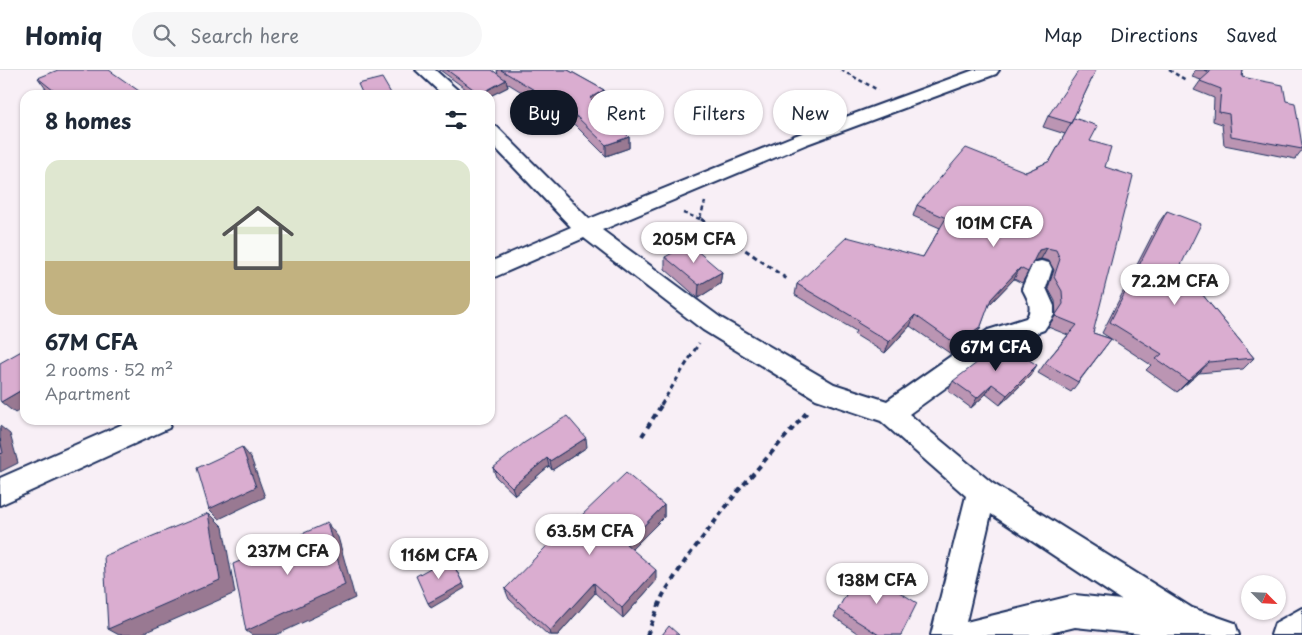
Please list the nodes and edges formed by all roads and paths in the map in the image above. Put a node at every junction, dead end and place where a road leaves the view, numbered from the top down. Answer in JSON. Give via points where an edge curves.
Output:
{"nodes":[{"id":1,"x":425,"y":70,"type":"edge"},
{"id":2,"x":841,"y":70,"type":"edge"},
{"id":3,"x":990,"y":70,"type":"edge"},
{"id":4,"x":1168,"y":70,"type":"edge"},
{"id":5,"x":1186,"y":80,"type":"dead end"},
{"id":6,"x":448,"y":90,"type":"edge"},
{"id":7,"x":899,"y":102,"type":"junction"},
{"id":8,"x":495,"y":136,"type":"edge"},
{"id":9,"x":643,"y":202,"type":"junction"},
{"id":10,"x":585,"y":228,"type":"junction"},
{"id":11,"x":1042,"y":268,"type":"dead end"},
{"id":12,"x":495,"y":269,"type":"edge"},
{"id":13,"x":787,"y":278,"type":"dead end"},
{"id":14,"x":712,"y":324,"type":"junction"},
{"id":15,"x":825,"y":392,"type":"junction"},
{"id":16,"x":890,"y":413,"type":"junction"},
{"id":17,"x":148,"y":425,"type":"edge"},
{"id":18,"x":642,"y":436,"type":"dead end"},
{"id":19,"x":0,"y":492,"type":"edge"},
{"id":20,"x":982,"y":492,"type":"junction"},
{"id":21,"x":1184,"y":622,"type":"junction"},
{"id":22,"x":1302,"y":624,"type":"edge"},
{"id":23,"x":647,"y":635,"type":"edge"},
{"id":24,"x":947,"y":635,"type":"edge"},
{"id":25,"x":974,"y":635,"type":"edge"},
{"id":26,"x":1223,"y":635,"type":"edge"},
{"id":27,"x":1286,"y":635,"type":"edge"}],
"edges":[{"from":1,"to":6,"type":"street"},
{"from":2,"to":7,"type":"path"},
{"from":3,"to":7,"type":"street"},
{"from":4,"to":5,"type":"path"},
{"from":7,"to":9,"type":"street"},
{"from":8,"to":10,"type":"street"},
{"from":9,"to":10,"type":"street"},
{"from":9,"to":13,"type":"path","via":[[700,218]]},
{"from":10,"to":12,"type":"street"},
{"from":10,"to":14,"type":"street"},
{"from":11,"to":16,"type":"street","via":[[1034,288],[1042,306],[1042,315],[1035,324],[997,337]]},
{"from":14,"to":15,"type":"street"},
{"from":14,"to":18,"type":"path"},
{"from":15,"to":16,"type":"street"},
{"from":15,"to":23,"type":"path","via":[[738,491],[687,558],[663,595]]},
{"from":16,"to":20,"type":"street"},
{"from":17,"to":19,"type":"street"},
{"from":20,"to":21,"type":"street"},
{"from":20,"to":24,"type":"street"},
{"from":21,"to":25,"type":"street","via":[[1074,611]]},
{"from":21,"to":26,"type":"street"},
{"from":22,"to":27,"type":"street"}]}
